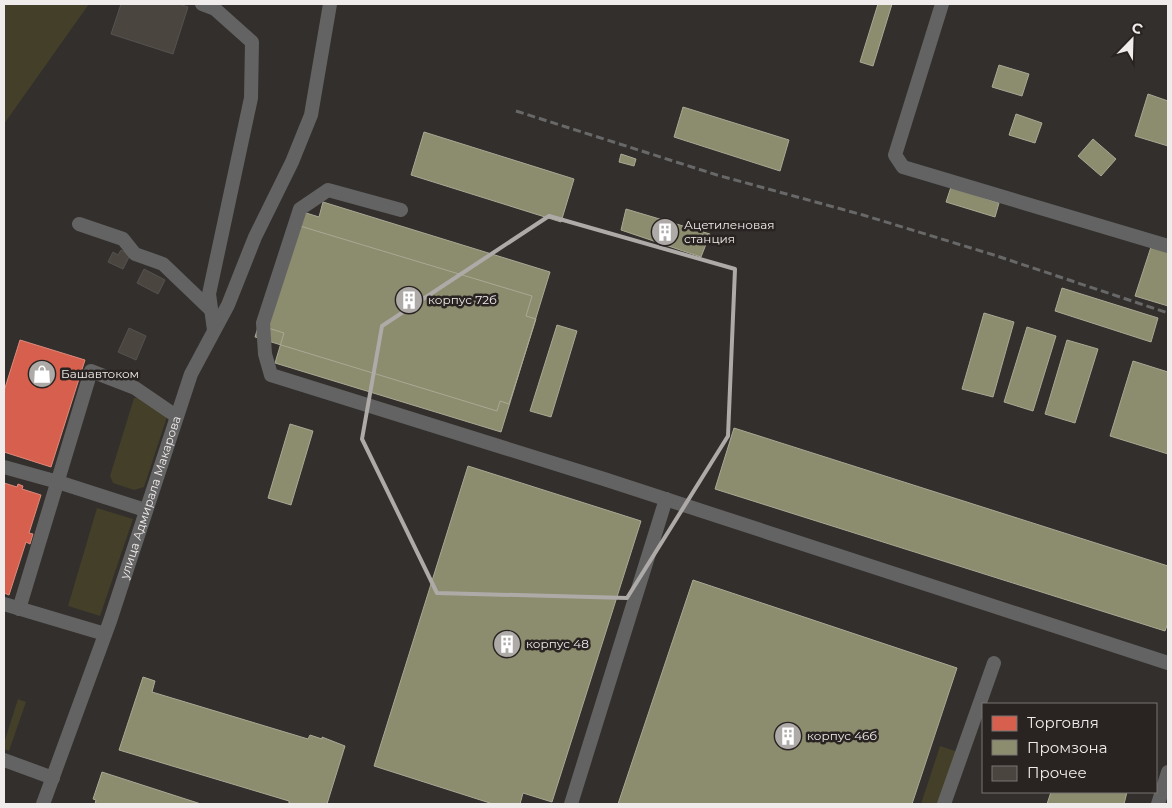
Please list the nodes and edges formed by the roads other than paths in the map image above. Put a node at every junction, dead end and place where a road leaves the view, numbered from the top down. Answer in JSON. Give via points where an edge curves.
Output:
{"nodes":[{"id":1,"x":202,"y":4,"type":"edge"},
{"id":2,"x":330,"y":4,"type":"edge"},
{"id":3,"x":942,"y":4,"type":"edge"},
{"id":4,"x":401,"y":210,"type":"dead end"},
{"id":5,"x":79,"y":224,"type":"dead end"},
{"id":6,"x":1168,"y":246,"type":"edge"},
{"id":7,"x":211,"y":310,"type":"junction"},
{"id":8,"x":214,"y":330,"type":"junction"},
{"id":9,"x":176,"y":416,"type":"junction"},
{"id":10,"x":4,"y":467,"type":"edge"},
{"id":11,"x":58,"y":482,"type":"junction"},
{"id":12,"x":666,"y":499,"type":"junction"},
{"id":13,"x":145,"y":510,"type":"junction"},
{"id":14,"x":4,"y":604,"type":"edge"},
{"id":15,"x":19,"y":609,"type":"junction"},
{"id":16,"x":105,"y":634,"type":"junction"},
{"id":17,"x":994,"y":663,"type":"dead end"},
{"id":18,"x":1168,"y":663,"type":"edge"},
{"id":19,"x":4,"y":760,"type":"edge"},
{"id":20,"x":1168,"y":772,"type":"edge"},
{"id":21,"x":53,"y":778,"type":"junction"},
{"id":22,"x":1157,"y":797,"type":"edge"},
{"id":23,"x":43,"y":804,"type":"edge"},
{"id":24,"x":571,"y":804,"type":"edge"},
{"id":25,"x":944,"y":804,"type":"edge"}],
"edges":[{"from":1,"to":7,"type":"street","via":[[215,9],[252,42],[251,98],[209,294]]},
{"from":2,"to":8,"type":"street","name":"улица Адмирала Макарова","via":[[311,115]]},
{"from":3,"to":6,"type":"street","via":[[895,155],[903,167]]},
{"from":4,"to":12,"type":"street","via":[[328,190],[300,209],[263,323],[265,354],[271,376]]},
{"from":5,"to":7,"type":"street","via":[[123,239],[135,254],[163,264]]},
{"from":7,"to":8,"type":"street"},
{"from":8,"to":9,"type":"street","name":"улица Адмирала Макарова","via":[[191,374]]},
{"from":9,"to":11,"type":"street","via":[[135,388],[90,371]]},
{"from":9,"to":13,"type":"street","name":"улица Адмирала Макарова"},
{"from":10,"to":11,"type":"street"},
{"from":11,"to":13,"type":"street"},
{"from":11,"to":15,"type":"street"},
{"from":12,"to":18,"type":"street"},
{"from":12,"to":24,"type":"street"},
{"from":13,"to":16,"type":"street","name":"улица Адмирала Макарова"},
{"from":14,"to":15,"type":"street"},
{"from":15,"to":16,"type":"street"},
{"from":16,"to":21,"type":"street","name":"улица Адмирала Макарова"},
{"from":17,"to":25,"type":"street"},
{"from":19,"to":21,"type":"street"},
{"from":20,"to":22,"type":"street"},
{"from":21,"to":23,"type":"street","name":"улица Адмирала Макарова"}]}
